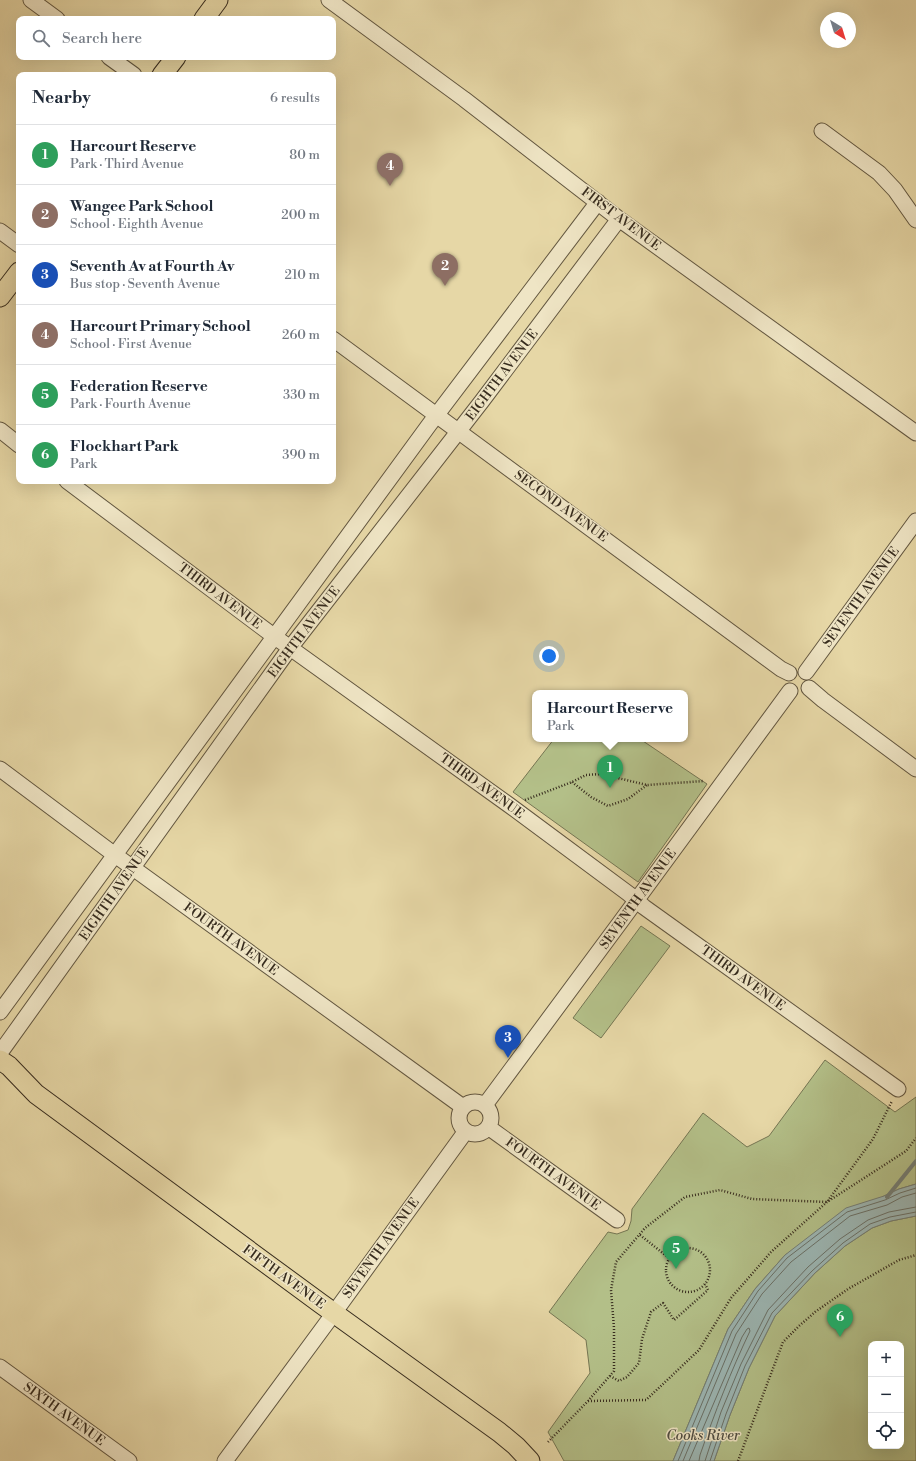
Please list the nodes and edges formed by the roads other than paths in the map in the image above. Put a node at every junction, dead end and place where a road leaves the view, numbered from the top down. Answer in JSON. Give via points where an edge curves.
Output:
{"nodes":[{"id":1,"x":31,"y":0,"type":"edge"},
{"id":2,"x":218,"y":0,"type":"edge"},
{"id":3,"x":329,"y":0,"type":"edge"},
{"id":4,"x":53,"y":16,"type":"edge"},
{"id":5,"x":206,"y":16,"type":"edge"},
{"id":6,"x":113,"y":60,"type":"edge"},
{"id":7,"x":174,"y":60,"type":"edge"},
{"id":8,"x":130,"y":72,"type":"edge"},
{"id":9,"x":164,"y":72,"type":"edge"},
{"id":10,"x":822,"y":131,"type":"dead end"},
{"id":11,"x":598,"y":202,"type":"junction"},
{"id":12,"x":619,"y":219,"type":"junction"},
{"id":13,"x":916,"y":220,"type":"edge"},
{"id":14,"x":0,"y":231,"type":"edge"},
{"id":15,"x":16,"y":243,"type":"edge"},
{"id":16,"x":16,"y":276,"type":"edge"},
{"id":17,"x":0,"y":298,"type":"edge"},
{"id":18,"x":336,"y":341,"type":"edge"},
{"id":19,"x":436,"y":416,"type":"junction"},
{"id":20,"x":0,"y":430,"type":"edge"},
{"id":21,"x":458,"y":432,"type":"junction"},
{"id":22,"x":916,"y":433,"type":"edge"},
{"id":23,"x":16,"y":443,"type":"edge"},
{"id":24,"x":72,"y":484,"type":"edge"},
{"id":25,"x":916,"y":521,"type":"edge"},
{"id":26,"x":274,"y":637,"type":"junction"},
{"id":27,"x":290,"y":648,"type":"junction"},
{"id":28,"x":806,"y":672,"type":"junction"},
{"id":29,"x":789,"y":673,"type":"junction"},
{"id":30,"x":809,"y":688,"type":"junction"},
{"id":31,"x":790,"y":691,"type":"junction"},
{"id":32,"x":221,"y":710,"type":"junction"},
{"id":33,"x":237,"y":722,"type":"junction"},
{"id":34,"x":0,"y":769,"type":"edge"},
{"id":35,"x":916,"y":770,"type":"edge"},
{"id":36,"x":174,"y":775,"type":"junction"},
{"id":37,"x":190,"y":788,"type":"junction"},
{"id":38,"x":115,"y":856,"type":"junction"},
{"id":39,"x":132,"y":868,"type":"junction"},
{"id":40,"x":636,"y":900,"type":"junction"},
{"id":41,"x":61,"y":929,"type":"junction"},
{"id":42,"x":80,"y":942,"type":"junction"},
{"id":43,"x":36,"y":964,"type":"junction"},
{"id":44,"x":55,"y":976,"type":"junction"},
{"id":45,"x":0,"y":1012,"type":"edge"},
{"id":46,"x":0,"y":1053,"type":"edge"},
{"id":47,"x":0,"y":1060,"type":"edge"},
{"id":48,"x":0,"y":1077,"type":"edge"},
{"id":49,"x":898,"y":1089,"type":"road end"},
{"id":50,"x":36,"y":1094,"type":"junction"},
{"id":51,"x":485,"y":1105,"type":"junction"},
{"id":52,"x":463,"y":1107,"type":"junction"},
{"id":53,"x":488,"y":1127,"type":"junction"},
{"id":54,"x":466,"y":1131,"type":"junction"},
{"id":55,"x":617,"y":1220,"type":"dead end"},
{"id":56,"x":334,"y":1313,"type":"junction"},
{"id":57,"x":0,"y":1367,"type":"edge"},
{"id":58,"x":129,"y":1461,"type":"edge"},
{"id":59,"x":225,"y":1461,"type":"edge"},
{"id":60,"x":530,"y":1461,"type":"edge"}],
"edges":[{"from":1,"to":4,"type":"street"},
{"from":2,"to":5,"type":"main road"},
{"from":3,"to":11,"type":"street","name":"FIRST AVENUE"},
{"from":6,"to":8,"type":"street"},
{"from":7,"to":9,"type":"main road"},
{"from":10,"to":13,"type":"street","via":[[879,173],[895,190]]},
{"from":11,"to":12,"type":"street","name":"FIRST AVENUE"},
{"from":11,"to":19,"type":"street","name":"EIGHTH AVENUE"},
{"from":12,"to":21,"type":"street","name":"EIGHTH AVENUE"},
{"from":12,"to":22,"type":"street","name":"FIRST AVENUE"},
{"from":14,"to":15,"type":"street"},
{"from":16,"to":17,"type":"main road"},
{"from":18,"to":19,"type":"street","name":"SECOND AVENUE"},
{"from":19,"to":21,"type":"street","name":"SECOND AVENUE"},
{"from":19,"to":26,"type":"street","name":"EIGHTH AVENUE"},
{"from":20,"to":23,"type":"street"},
{"from":21,"to":27,"type":"street","name":"EIGHTH AVENUE"},
{"from":21,"to":29,"type":"street","name":"SECOND AVENUE"},
{"from":24,"to":26,"type":"street","name":"THIRD AVENUE"},
{"from":25,"to":28,"type":"street","name":"SEVENTH AVENUE"},
{"from":26,"to":27,"type":"street","name":"THIRD AVENUE"},
{"from":26,"to":32,"type":"street","name":"EIGHTH AVENUE"},
{"from":27,"to":33,"type":"street","name":"EIGHTH AVENUE"},
{"from":27,"to":40,"type":"street","name":"THIRD AVENUE","via":[[509,805]]},
{"from":28,"to":29,"type":"street","via":[[798,670]]},
{"from":28,"to":30,"type":"street","via":[[810,679]]},
{"from":29,"to":31,"type":"street","via":[[786,687]]},
{"from":30,"to":31,"type":"street","via":[[802,694]]},
{"from":30,"to":35,"type":"street"},
{"from":31,"to":40,"type":"street","name":"SEVENTH AVENUE"},
{"from":32,"to":33,"type":"street"},
{"from":32,"to":36,"type":"street","name":"EIGHTH AVENUE"},
{"from":33,"to":37,"type":"street","name":"EIGHTH AVENUE"},
{"from":34,"to":38,"type":"street","name":"FOURTH AVENUE"},
{"from":36,"to":37,"type":"street"},
{"from":36,"to":38,"type":"street","name":"EIGHTH AVENUE"},
{"from":37,"to":39,"type":"street","name":"EIGHTH AVENUE"},
{"from":38,"to":39,"type":"street","name":"FOURTH AVENUE"},
{"from":38,"to":41,"type":"street","name":"EIGHTH AVENUE"},
{"from":39,"to":42,"type":"street","name":"EIGHTH AVENUE"},
{"from":39,"to":52,"type":"street","name":"FOURTH AVENUE"},
{"from":40,"to":49,"type":"street","name":"THIRD AVENUE"},
{"from":40,"to":51,"type":"street","name":"SEVENTH AVENUE"},
{"from":41,"to":42,"type":"street"},
{"from":41,"to":43,"type":"street","name":"EIGHTH AVENUE"},
{"from":42,"to":44,"type":"street","name":"EIGHTH AVENUE"},
{"from":43,"to":44,"type":"street"},
{"from":43,"to":45,"type":"street","name":"EIGHTH AVENUE"},
{"from":44,"to":46,"type":"street","name":"EIGHTH AVENUE"},
{"from":47,"to":50,"type":"main road","name":"FIFTH AVENUE"},
{"from":48,"to":50,"type":"main road","name":"FIFTH AVENUE"},
{"from":50,"to":56,"type":"main road","name":"FIFTH AVENUE"},
{"from":51,"to":52,"type":"street","via":[[476,1101]]},
{"from":51,"to":53,"type":"street","via":[[489,1108],[492,1118]]},
{"from":52,"to":54,"type":"street","via":[[459,1117]]},
{"from":53,"to":54,"type":"street","via":[[485,1131],[475,1134]]},
{"from":53,"to":55,"type":"street","name":"FOURTH AVENUE"},
{"from":54,"to":56,"type":"street","name":"SEVENTH AVENUE"},
{"from":56,"to":59,"type":"street","name":"SEVENTH AVENUE"},
{"from":56,"to":60,"type":"main road","name":"FIFTH AVENUE","via":[[498,1432]]},
{"from":57,"to":58,"type":"street","name":"SIXTH AVENUE"}]}
